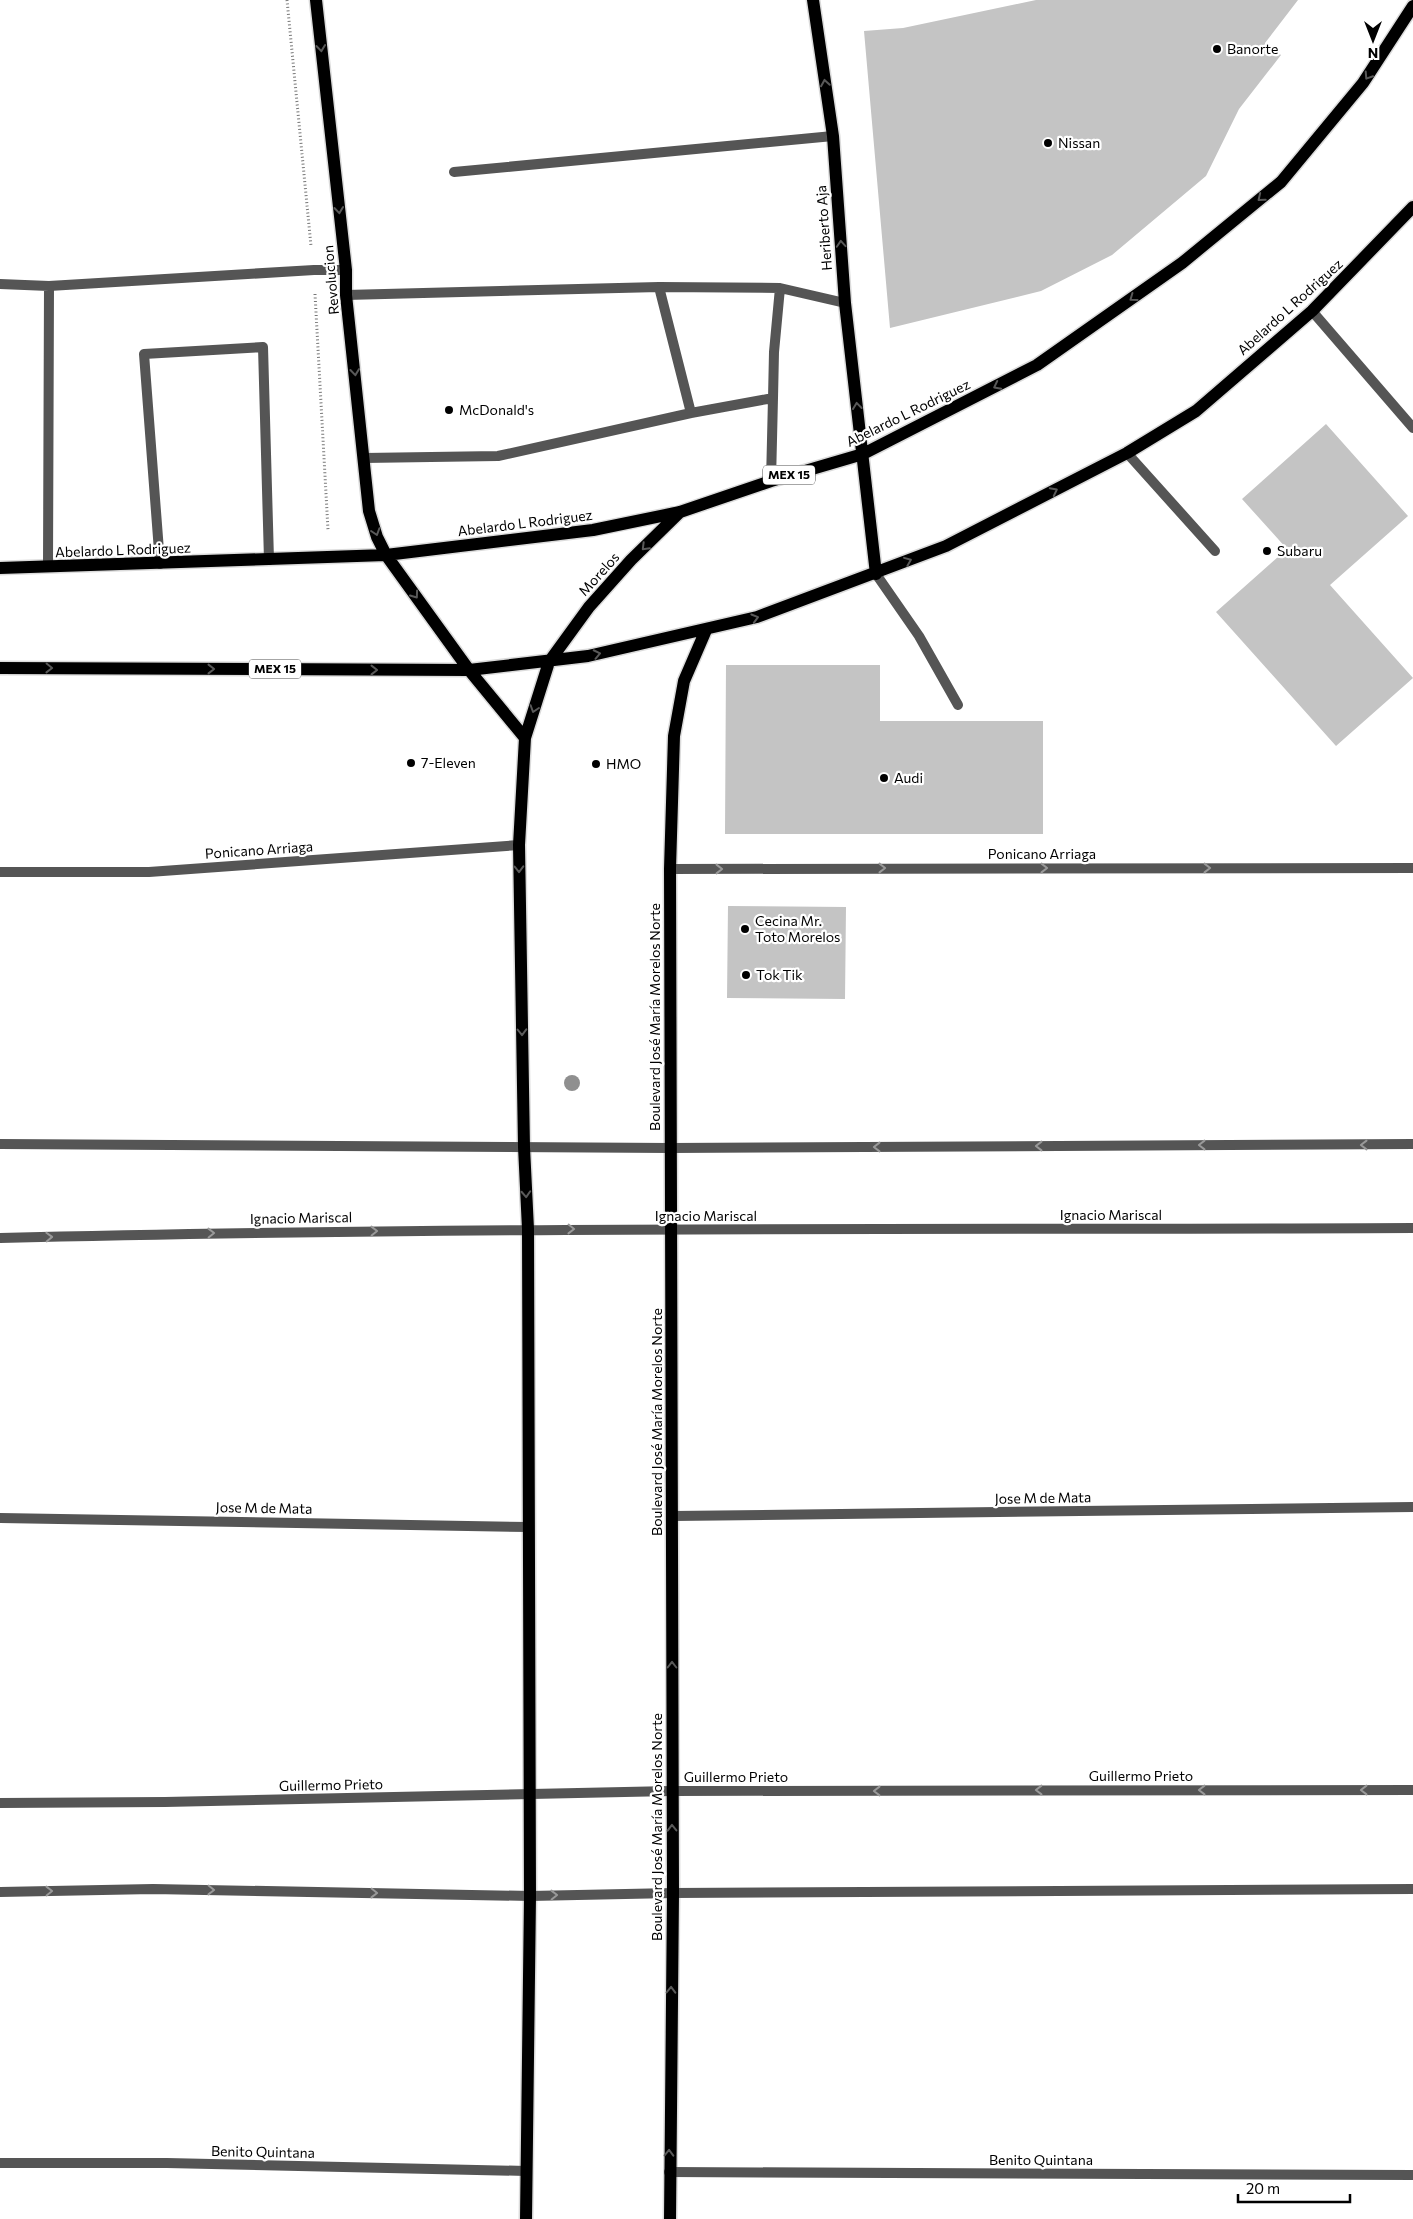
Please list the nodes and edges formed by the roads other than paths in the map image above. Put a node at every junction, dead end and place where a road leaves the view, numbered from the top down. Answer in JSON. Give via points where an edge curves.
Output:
{"nodes":[{"id":1,"x":316,"y":0,"type":"edge"},
{"id":2,"x":813,"y":0,"type":"edge"},
{"id":3,"x":1413,"y":6,"type":"edge"},
{"id":4,"x":833,"y":136,"type":"junction"},
{"id":5,"x":454,"y":172,"type":"dead end"},
{"id":6,"x":1413,"y":207,"type":"edge"},
{"id":7,"x":346,"y":270,"type":"junction"},
{"id":8,"x":0,"y":284,"type":"edge"},
{"id":9,"x":50,"y":286,"type":"junction"},
{"id":10,"x":659,"y":286,"type":"junction"},
{"id":11,"x":780,"y":288,"type":"junction"},
{"id":12,"x":346,"y":295,"type":"junction"},
{"id":13,"x":845,"y":303,"type":"junction"},
{"id":14,"x":1312,"y":312,"type":"junction"},
{"id":15,"x":773,"y":398,"type":"junction"},
{"id":16,"x":691,"y":413,"type":"junction"},
{"id":17,"x":1413,"y":428,"type":"edge"},
{"id":18,"x":1127,"y":453,"type":"junction"},
{"id":19,"x":863,"y":454,"type":"junction"},
{"id":20,"x":364,"y":458,"type":"junction"},
{"id":21,"x":771,"y":481,"type":"junction"},
{"id":22,"x":680,"y":512,"type":"junction"},
{"id":23,"x":1215,"y":551,"type":"dead end"},
{"id":24,"x":386,"y":556,"type":"junction"},
{"id":25,"x":269,"y":560,"type":"junction"},
{"id":26,"x":160,"y":564,"type":"junction"},
{"id":27,"x":48,"y":567,"type":"junction"},
{"id":28,"x":0,"y":568,"type":"edge"},
{"id":29,"x":876,"y":574,"type":"junction"},
{"id":30,"x":706,"y":630,"type":"junction"},
{"id":31,"x":549,"y":662,"type":"junction"},
{"id":32,"x":0,"y":668,"type":"edge"},
{"id":33,"x":469,"y":670,"type":"junction"},
{"id":34,"x":958,"y":705,"type":"dead end"},
{"id":35,"x":524,"y":738,"type":"junction"},
{"id":36,"x":519,"y":845,"type":"junction"},
{"id":37,"x":1413,"y":868,"type":"edge"},
{"id":38,"x":670,"y":869,"type":"junction"},
{"id":39,"x":0,"y":872,"type":"edge"},
{"id":40,"x":0,"y":1144,"type":"edge"},
{"id":41,"x":1413,"y":1144,"type":"edge"},
{"id":42,"x":524,"y":1147,"type":"junction"},
{"id":43,"x":670,"y":1148,"type":"junction"},
{"id":44,"x":1413,"y":1228,"type":"edge"},
{"id":45,"x":528,"y":1229,"type":"junction"},
{"id":46,"x":672,"y":1230,"type":"junction"},
{"id":47,"x":0,"y":1238,"type":"edge"},
{"id":48,"x":1413,"y":1508,"type":"edge"},
{"id":49,"x":672,"y":1516,"type":"junction"},
{"id":50,"x":0,"y":1518,"type":"edge"},
{"id":51,"x":528,"y":1527,"type":"junction"},
{"id":52,"x":1413,"y":1790,"type":"edge"},
{"id":53,"x":671,"y":1791,"type":"junction"},
{"id":54,"x":530,"y":1794,"type":"junction"},
{"id":55,"x":0,"y":1803,"type":"edge"},
{"id":56,"x":1413,"y":1889,"type":"edge"},
{"id":57,"x":0,"y":1892,"type":"edge"},
{"id":58,"x":672,"y":1892,"type":"junction"},
{"id":59,"x":530,"y":1896,"type":"junction"},
{"id":60,"x":0,"y":2163,"type":"edge"},
{"id":61,"x":526,"y":2171,"type":"junction"},
{"id":62,"x":669,"y":2172,"type":"junction"},
{"id":63,"x":1413,"y":2175,"type":"edge"},
{"id":64,"x":526,"y":2219,"type":"edge"},
{"id":65,"x":670,"y":2219,"type":"edge"}],
"edges":[{"from":1,"to":7,"type":"main road","name":"Revolucion","one_way":true},
{"from":4,"to":2,"type":"main road","name":"Heriberto Aja","one_way":true},
{"from":3,"to":19,"type":"main road","name":"Abelardo L Rodriguez","number":"MEX 15","one_way":true,"via":[[1363,83],[1281,182],[1182,264],[1038,365]]},
{"from":4,"to":5,"type":"street"},
{"from":13,"to":4,"type":"main road","name":"Heriberto Aja","one_way":true},
{"from":6,"to":14,"type":"main road","name":"Abelardo L Rodriguez","number":"MEX 15"},
{"from":7,"to":9,"type":"street"},
{"from":7,"to":12,"type":"main road","name":"Revolucion"},
{"from":8,"to":9,"type":"street"},
{"from":9,"to":27,"type":"street"},
{"from":10,"to":11,"type":"street"},
{"from":10,"to":12,"type":"street"},
{"from":10,"to":16,"type":"street"},
{"from":11,"to":13,"type":"street"},
{"from":11,"to":15,"type":"street"},
{"from":12,"to":20,"type":"main road","name":"Revolucion","one_way":true},
{"from":19,"to":13,"type":"main road","name":"Heriberto Aja","one_way":true},
{"from":14,"to":17,"type":"street"},
{"from":14,"to":18,"type":"main road","name":"Abelardo L Rodriguez","number":"MEX 15","via":[[1196,411]]},
{"from":15,"to":16,"type":"street"},
{"from":15,"to":21,"type":"street"},
{"from":16,"to":20,"type":"street","via":[[498,456]]},
{"from":18,"to":23,"type":"street"},
{"from":29,"to":18,"type":"main road","name":"Abelardo L Rodriguez","number":"MEX 15","one_way":true,"via":[[946,546]]},
{"from":19,"to":21,"type":"main road","name":"Abelardo L Rodriguez","number":"MEX 15"},
{"from":19,"to":29,"type":"main road","name":"Heriberto Aja"},
{"from":20,"to":24,"type":"main road","name":"Revolucion","one_way":true,"via":[[370,510]]},
{"from":21,"to":22,"type":"main road","name":"Abelardo L Rodriguez","number":"MEX 15"},
{"from":22,"to":24,"type":"main road","name":"Abelardo L Rodriguez","number":"MEX 15","via":[[592,530]]},
{"from":22,"to":31,"type":"main road","name":"Morelos","one_way":true,"via":[[589,607]]},
{"from":24,"to":25,"type":"main road","name":"Abelardo L Rodriguez","number":"MEX 15"},
{"from":24,"to":33,"type":"main road","name":"Revolucion","one_way":true},
{"from":25,"to":26,"type":"main road","name":"Abelardo L Rodriguez","number":"MEX 15"},
{"from":25,"to":26,"type":"street","via":[[263,347],[144,354]]},
{"from":26,"to":27,"type":"main road","name":"Abelardo L Rodriguez","number":"MEX 15"},
{"from":27,"to":28,"type":"main road","name":"Abelardo L Rodriguez","number":"MEX 15"},
{"from":30,"to":29,"type":"main road","name":"Abelardo L Rodriguez","number":"MEX 15","one_way":true,"via":[[758,617]]},
{"from":29,"to":34,"type":"street","via":[[919,636]]},
{"from":31,"to":30,"type":"main road","name":"Abelardo L Rodriguez","number":"MEX 15","one_way":true},
{"from":30,"to":38,"type":"main road","name":"Boulevard José María Morelos Norte","via":[[684,682],[674,736]]},
{"from":31,"to":33,"type":"main road","name":"Abelardo L Rodriguez","number":"MEX 15"},
{"from":31,"to":35,"type":"main road","one_way":true},
{"from":32,"to":33,"type":"main road","name":"Abelardo L Rodriguez","number":"MEX 15","one_way":true},
{"from":33,"to":35,"type":"main road","name":"Revolucion"},
{"from":35,"to":36,"type":"main road"},
{"from":36,"to":39,"type":"street","name":"Ponicano Arriaga","via":[[149,872]]},
{"from":36,"to":42,"type":"main road","one_way":true},
{"from":38,"to":37,"type":"street","name":"Ponicano Arriaga","one_way":true},
{"from":38,"to":43,"type":"main road","name":"Boulevard José María Morelos Norte"},
{"from":40,"to":42,"type":"street"},
{"from":41,"to":43,"type":"street","one_way":true},
{"from":42,"to":43,"type":"street"},
{"from":42,"to":45,"type":"main road","one_way":true},
{"from":43,"to":46,"type":"main road","name":"Boulevard José María Morelos Norte"},
{"from":44,"to":46,"type":"street","name":"Ignacio Mariscal"},
{"from":45,"to":46,"type":"street","name":"Ignacio Mariscal","one_way":true},
{"from":47,"to":45,"type":"street","name":"Ignacio Mariscal","one_way":true},
{"from":45,"to":51,"type":"main road"},
{"from":46,"to":49,"type":"main road","name":"Boulevard José María Morelos Norte"},
{"from":48,"to":49,"type":"street","name":"Jose M de Mata"},
{"from":53,"to":49,"type":"main road","name":"Boulevard José María Morelos Norte","one_way":true},
{"from":50,"to":51,"type":"street","name":"Jose M de Mata"},
{"from":51,"to":54,"type":"main road"},
{"from":52,"to":53,"type":"street","name":"Guillermo Prieto","one_way":true},
{"from":53,"to":54,"type":"street","name":"Guillermo Prieto"},
{"from":58,"to":53,"type":"main road","name":"Boulevard José María Morelos Norte","one_way":true},
{"from":54,"to":55,"type":"street","name":"Guillermo Prieto"},
{"from":54,"to":59,"type":"main road"},
{"from":56,"to":58,"type":"street"},
{"from":57,"to":59,"type":"street","one_way":true,"via":[[153,1889]]},
{"from":59,"to":58,"type":"street","one_way":true},
{"from":62,"to":58,"type":"main road","name":"Boulevard José María Morelos Norte","one_way":true},
{"from":59,"to":61,"type":"main road"},
{"from":60,"to":61,"type":"street","name":"Benito Quintana","via":[[167,2163]]},
{"from":61,"to":64,"type":"main road"},
{"from":62,"to":63,"type":"street","name":"Benito Quintana"},
{"from":62,"to":65,"type":"main road","name":"Boulevard José María Morelos Norte"}]}
